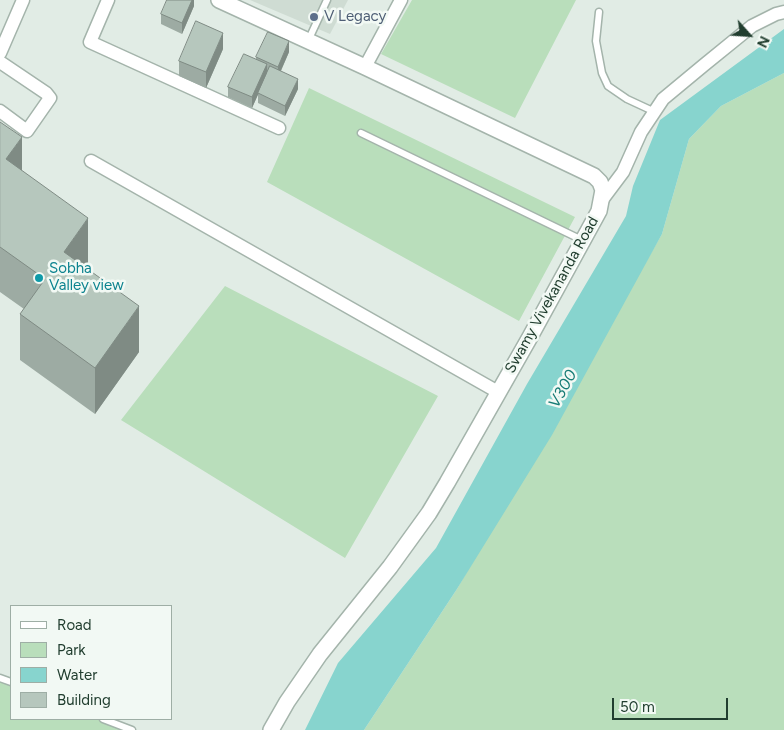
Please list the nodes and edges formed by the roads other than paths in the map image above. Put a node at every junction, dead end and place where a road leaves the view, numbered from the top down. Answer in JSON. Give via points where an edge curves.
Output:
{"nodes":[{"id":1,"x":22,"y":0,"type":"edge"},
{"id":2,"x":108,"y":0,"type":"edge"},
{"id":3,"x":219,"y":0,"type":"edge"},
{"id":4,"x":328,"y":0,"type":"edge"},
{"id":5,"x":401,"y":0,"type":"edge"},
{"id":6,"x":598,"y":12,"type":"dead end"},
{"id":7,"x":784,"y":12,"type":"edge"},
{"id":8,"x":308,"y":41,"type":"junction"},
{"id":9,"x":0,"y":53,"type":"edge"},
{"id":10,"x":0,"y":62,"type":"edge"},
{"id":11,"x":365,"y":67,"type":"junction"},
{"id":12,"x":0,"y":111,"type":"edge"},
{"id":13,"x":655,"y":112,"type":"junction"},
{"id":14,"x":279,"y":128,"type":"dead end"},
{"id":15,"x":361,"y":133,"type":"dead end"},
{"id":16,"x":91,"y":161,"type":"dead end"},
{"id":17,"x":602,"y":200,"type":"junction"},
{"id":18,"x":583,"y":240,"type":"junction"},
{"id":19,"x":498,"y":392,"type":"junction"},
{"id":20,"x":106,"y":720,"type":"edge"},
{"id":21,"x":132,"y":730,"type":"edge"},
{"id":22,"x":271,"y":730,"type":"edge"}],
"edges":[{"from":1,"to":9,"type":"street"},
{"from":2,"to":14,"type":"street","via":[[90,42]]},
{"from":3,"to":8,"type":"street","name":"Swamy Vivekananda Road"},
{"from":4,"to":8,"type":"lane"},
{"from":5,"to":11,"type":"street"},
{"from":6,"to":13,"type":"lane","via":[[596,41],[608,86],[626,99]]},
{"from":7,"to":13,"type":"street","via":[[745,32],[663,99]]},
{"from":8,"to":11,"type":"street","name":"Swamy Vivekananda Road"},
{"from":10,"to":12,"type":"street","via":[[50,98],[24,134]]},
{"from":11,"to":17,"type":"street","name":"Swamy Vivekananda Road","via":[[594,176],[603,190]]},
{"from":13,"to":17,"type":"street","via":[[641,132],[623,172]]},
{"from":15,"to":18,"type":"lane"},
{"from":16,"to":19,"type":"street"},
{"from":17,"to":18,"type":"street","name":"Swamy Vivekananda Road"},
{"from":18,"to":19,"type":"street","name":"Swamy Vivekananda Road"},
{"from":19,"to":22,"type":"street","name":"Swamy Vivekananda Road","via":[[429,513],[320,654]]},
{"from":20,"to":21,"type":"lane"}]}
